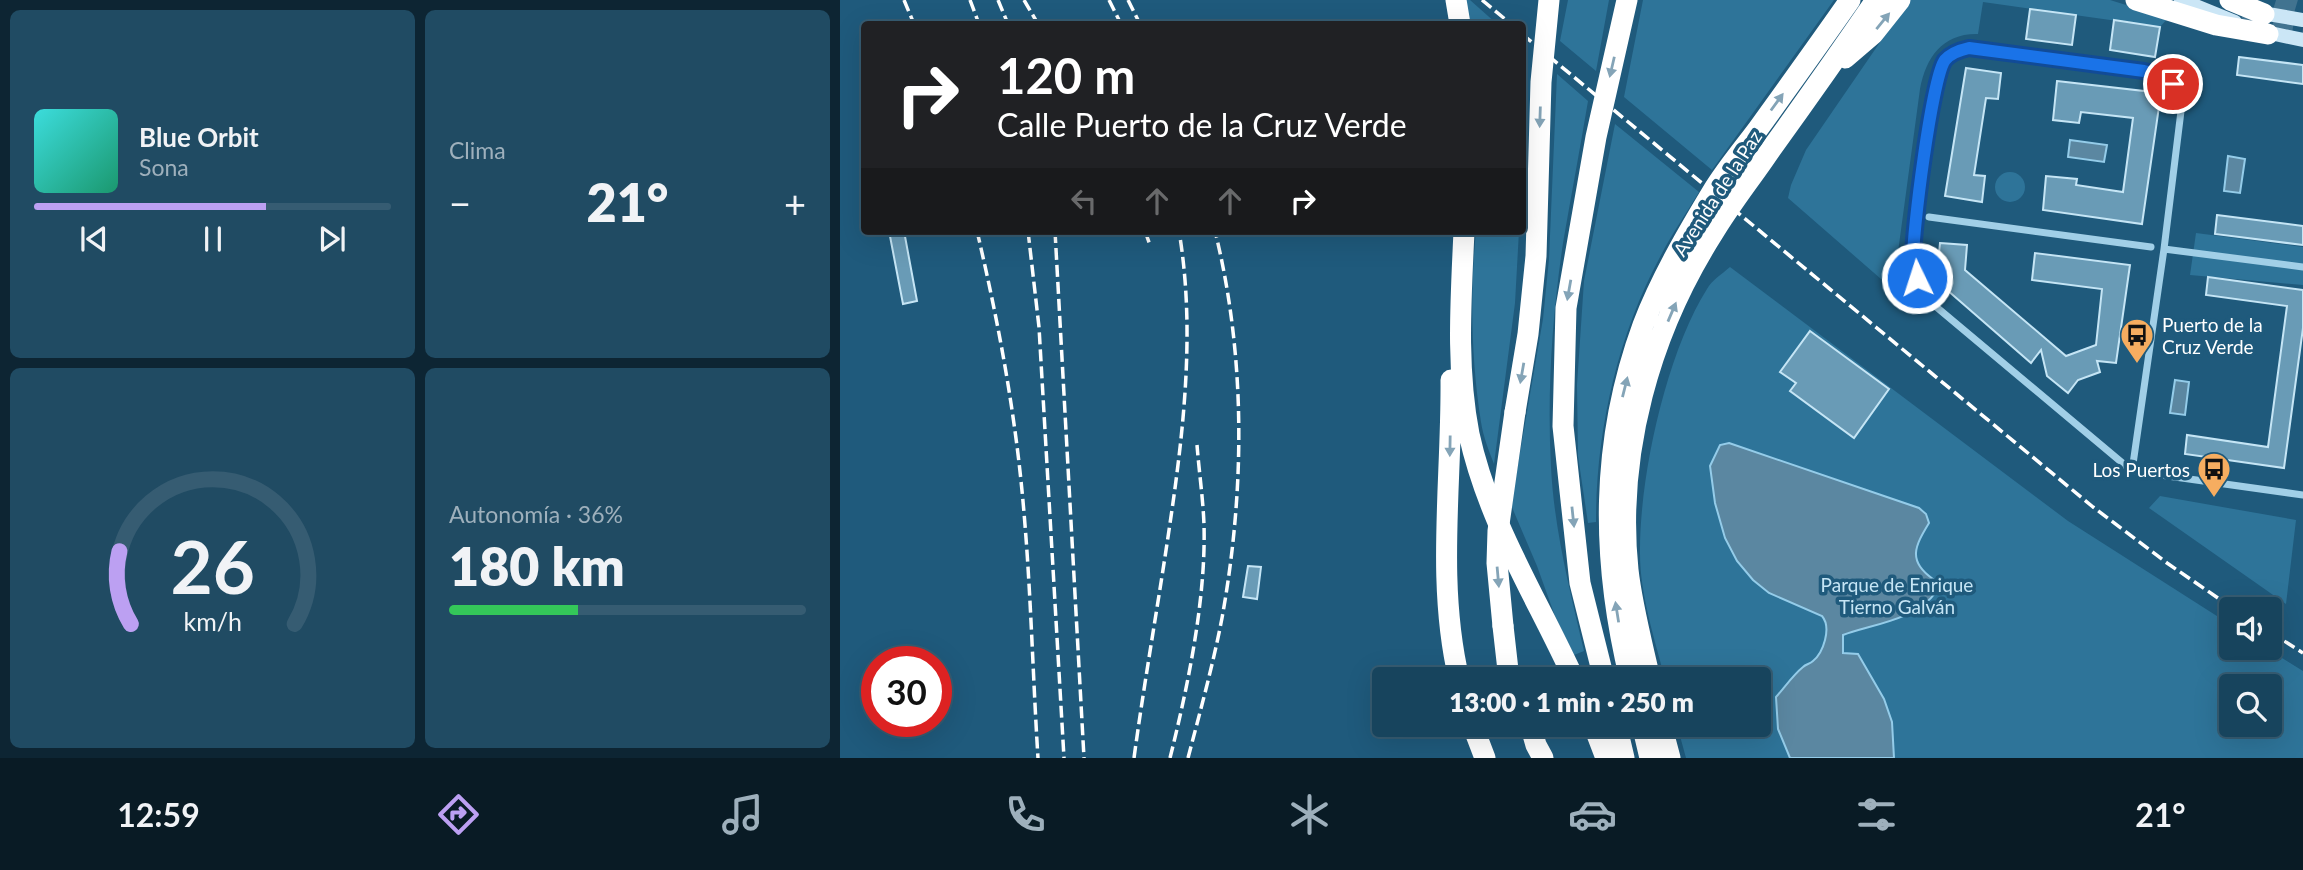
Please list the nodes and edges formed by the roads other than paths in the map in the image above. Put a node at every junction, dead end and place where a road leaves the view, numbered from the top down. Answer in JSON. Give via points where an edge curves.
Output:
{"nodes":[{"id":1,"x":1456,"y":0,"type":"edge"},
{"id":2,"x":1549,"y":0,"type":"edge"},
{"id":3,"x":1627,"y":0,"type":"edge"},
{"id":4,"x":1850,"y":0,"type":"edge"},
{"id":5,"x":1876,"y":0,"type":"edge"},
{"id":6,"x":1900,"y":0,"type":"edge"},
{"id":7,"x":2136,"y":0,"type":"edge"},
{"id":8,"x":2181,"y":0,"type":"edge"},
{"id":9,"x":2215,"y":0,"type":"edge"},
{"id":10,"x":2230,"y":0,"type":"edge"},
{"id":11,"x":2303,"y":20,"type":"edge"},
{"id":12,"x":1460,"y":21,"type":"edge"},
{"id":13,"x":2266,"y":24,"type":"junction"},
{"id":14,"x":2303,"y":40,"type":"edge"},
{"id":15,"x":1827,"y":72,"type":"junction"},
{"id":16,"x":1929,"y":216,"type":"dead end"},
{"id":17,"x":1455,"y":235,"type":"edge"},
{"id":18,"x":1464,"y":235,"type":"edge"},
{"id":19,"x":2151,"y":247,"type":"dead end"},
{"id":20,"x":2164,"y":248,"type":"junction"},
{"id":21,"x":2303,"y":267,"type":"edge"},
{"id":22,"x":2132,"y":471,"type":"junction"},
{"id":23,"x":2303,"y":495,"type":"edge"},
{"id":24,"x":1503,"y":628,"type":"junction"},
{"id":25,"x":1456,"y":667,"type":"edge"},
{"id":26,"x":1508,"y":667,"type":"edge"},
{"id":27,"x":1514,"y":667,"type":"edge"},
{"id":28,"x":1568,"y":667,"type":"edge"},
{"id":29,"x":1601,"y":667,"type":"edge"},
{"id":30,"x":1628,"y":667,"type":"edge"},
{"id":31,"x":1648,"y":667,"type":"edge"},
{"id":32,"x":1477,"y":737,"type":"edge"},
{"id":33,"x":1524,"y":737,"type":"edge"},
{"id":34,"x":1534,"y":737,"type":"edge"},
{"id":35,"x":1598,"y":737,"type":"edge"},
{"id":36,"x":1619,"y":737,"type":"edge"},
{"id":37,"x":1645,"y":737,"type":"edge"},
{"id":38,"x":1664,"y":737,"type":"edge"},
{"id":39,"x":1485,"y":758,"type":"edge"},
{"id":40,"x":1530,"y":758,"type":"edge"},
{"id":41,"x":1543,"y":758,"type":"edge"},
{"id":42,"x":1606,"y":758,"type":"edge"},
{"id":43,"x":1625,"y":758,"type":"edge"},
{"id":44,"x":1650,"y":758,"type":"edge"},
{"id":45,"x":1670,"y":758,"type":"edge"}],
"edges":[{"from":1,"to":12,"type":"highway"},
{"from":2,"to":24,"type":"highway","one_way":true,"bridge":true,"via":[[1528,334],[1498,531]]},
{"from":3,"to":29,"type":"highway","one_way":true,"via":[[1596,137],[1566,309],[1563,426],[1580,583]]},
{"from":30,"to":4,"type":"highway","one_way":true,"via":[[1615,604],[1608,491],[1623,395],[1643,326],[1675,256],[1715,188]]},
{"from":5,"to":15,"type":"highway","name":"Avenida de la Paz"},
{"from":15,"to":6,"type":"highway","one_way":true,"via":[[1873,34]]},
{"from":7,"to":13,"type":"highway","via":[[2216,25]]},
{"from":8,"to":13,"type":"main road"},
{"from":9,"to":13,"type":"main road"},
{"from":10,"to":13,"type":"highway"},
{"from":11,"to":13,"type":"main road"},
{"from":13,"to":14,"type":"main road"},
{"from":31,"to":15,"type":"highway","name":"Avenida de la Paz","one_way":true,"via":[[1628,570],[1626,523],[1633,436],[1643,391],[1658,345],[1710,237]]},
{"from":16,"to":19,"type":"street"},
{"from":17,"to":25,"type":"highway","one_way":true,"via":[[1447,598]]},
{"from":18,"to":28,"type":"highway","via":[[1460,372],[1469,434],[1502,533]]},
{"from":20,"to":21,"type":"street"},
{"from":20,"to":22,"type":"street"},
{"from":20,"to":22,"type":"street","via":[[2182,103],[2167,79],[2144,71],[1969,48],[1946,59],[1936,83],[1917,215],[1913,265],[1922,292]]},
{"from":22,"to":23,"type":"street"},
{"from":24,"to":26,"type":"highway"},
{"from":24,"to":27,"type":"highway"},
{"from":32,"to":39,"type":"highway"},
{"from":33,"to":40,"type":"highway"},
{"from":34,"to":41,"type":"highway"},
{"from":35,"to":42,"type":"highway"},
{"from":36,"to":43,"type":"highway"},
{"from":37,"to":44,"type":"highway"},
{"from":38,"to":45,"type":"highway"}]}
